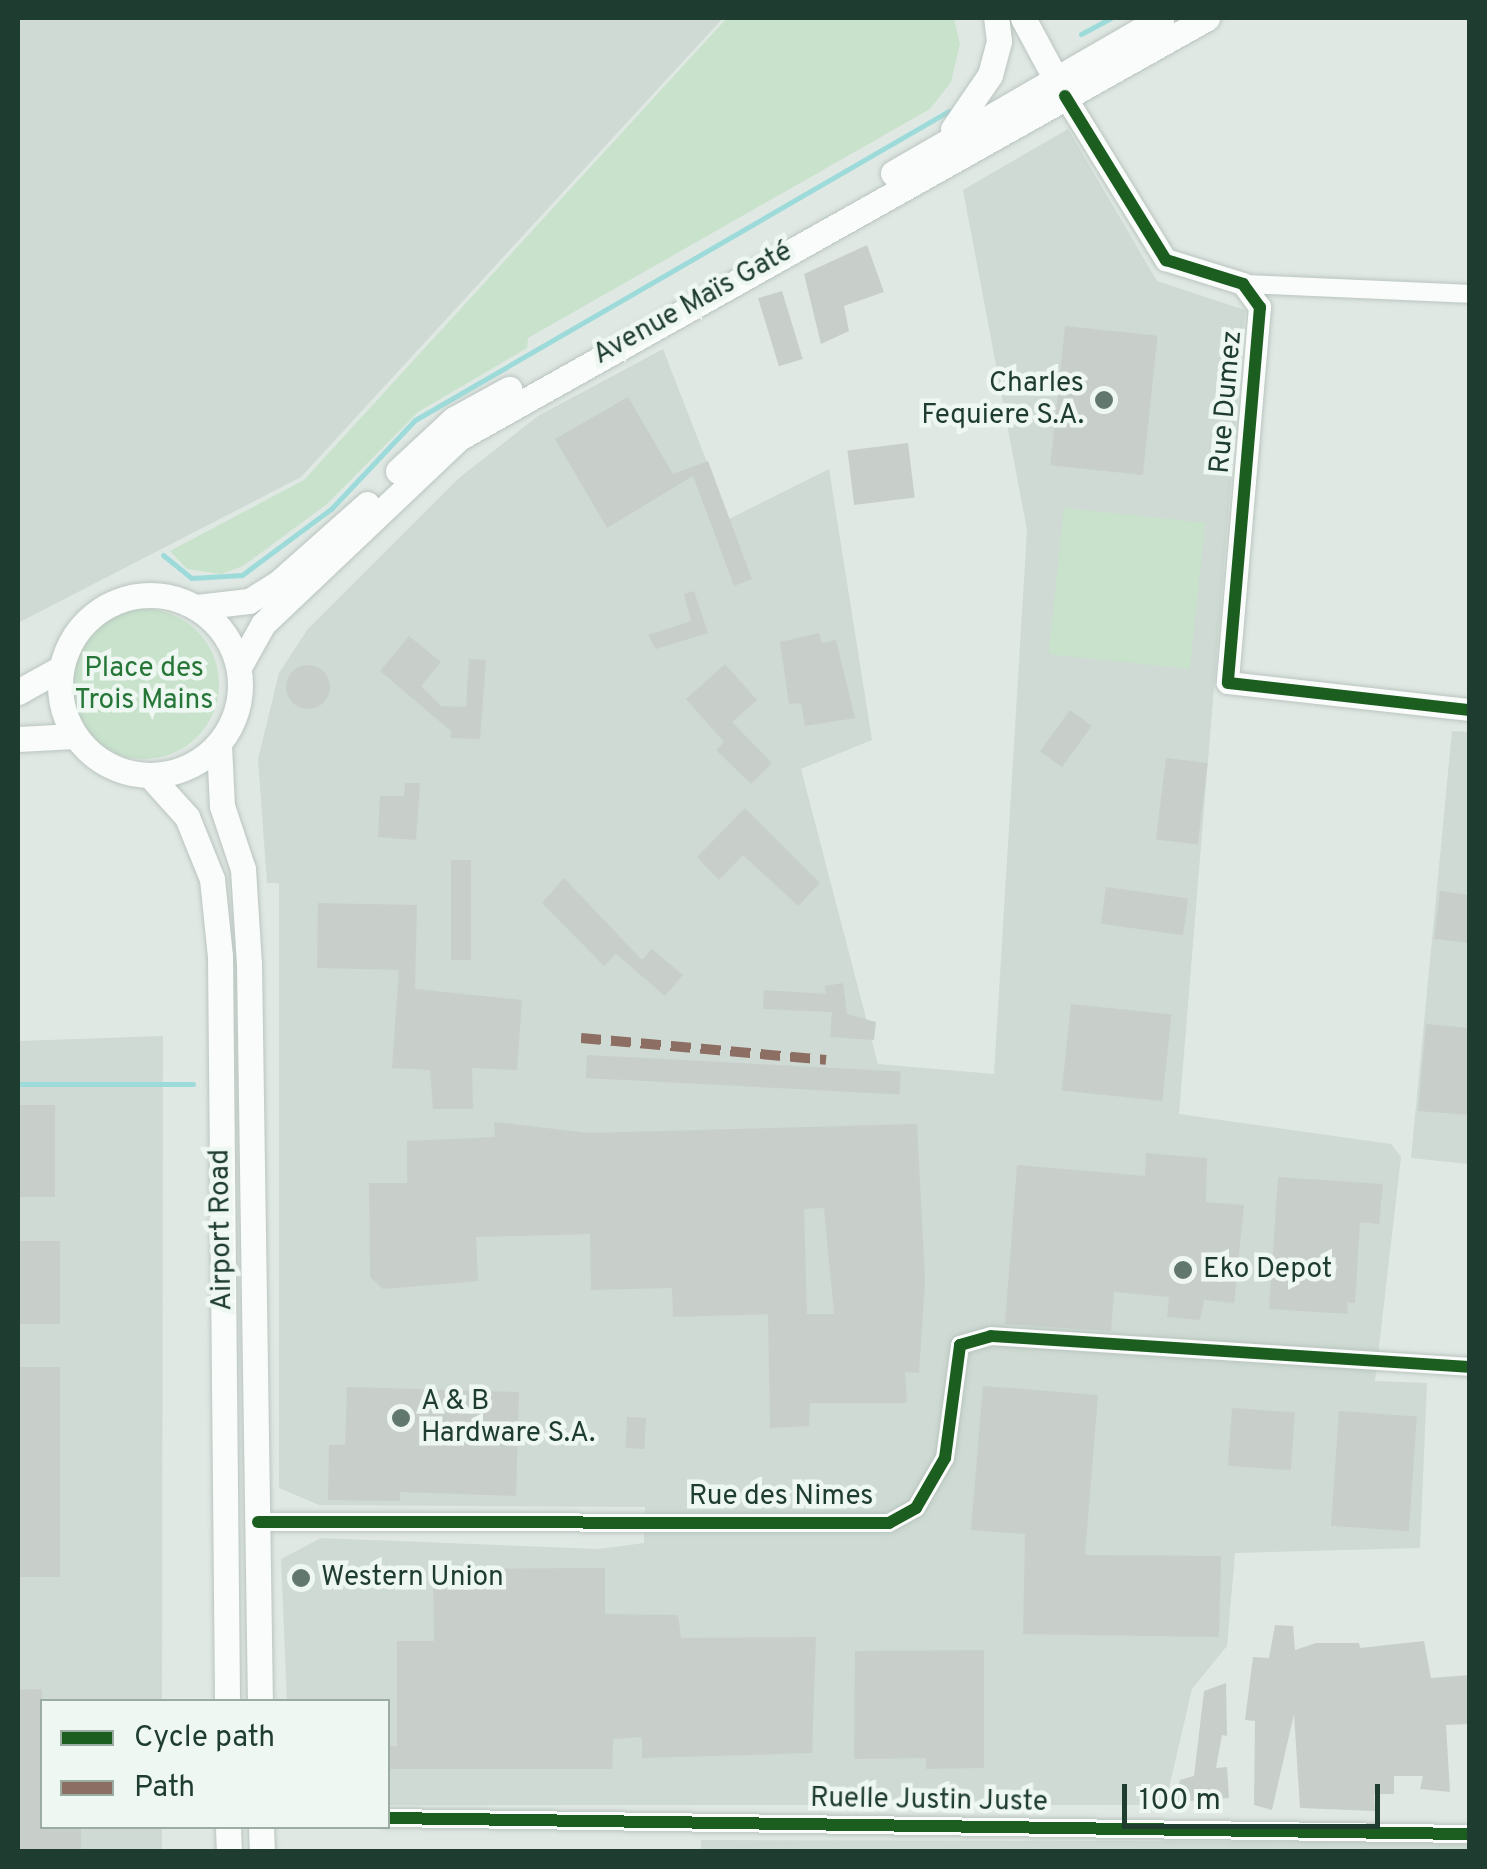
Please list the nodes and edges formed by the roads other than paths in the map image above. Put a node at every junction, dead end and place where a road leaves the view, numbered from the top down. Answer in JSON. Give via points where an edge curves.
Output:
{"nodes":[{"id":1,"x":996,"y":18,"type":"edge"},
{"id":2,"x":1023,"y":18,"type":"edge"},
{"id":3,"x":1162,"y":18,"type":"edge"},
{"id":4,"x":1207,"y":18,"type":"edge"},
{"id":5,"x":1060,"y":86,"type":"junction"},
{"id":6,"x":940,"y":144,"type":"junction"},
{"id":7,"x":1243,"y":284,"type":"junction"},
{"id":8,"x":1470,"y":294,"type":"edge"},
{"id":9,"x":198,"y":607,"type":"junction"},
{"id":10,"x":240,"y":667,"type":"junction"},
{"id":11,"x":61,"y":668,"type":"junction"},
{"id":12,"x":18,"y":692,"type":"edge"},
{"id":13,"x":1470,"y":710,"type":"edge"},
{"id":14,"x":74,"y":736,"type":"junction"},
{"id":15,"x":18,"y":739,"type":"edge"},
{"id":16,"x":219,"y":745,"type":"junction"},
{"id":17,"x":151,"y":777,"type":"junction"},
{"id":18,"x":1470,"y":1367,"type":"edge"},
{"id":19,"x":258,"y":1522,"type":"junction"},
{"id":20,"x":227,"y":1699,"type":"edge"},
{"id":21,"x":260,"y":1699,"type":"edge"},
{"id":22,"x":390,"y":1818,"type":"edge"},
{"id":23,"x":1470,"y":1834,"type":"edge"}],
"edges":[{"from":1,"to":6,"type":"main road","via":[[999,41],[990,75]]},
{"from":2,"to":5,"type":"main road"},
{"from":3,"to":5,"type":"main road","name":"Avenue Maïs Gaté"},
{"from":4,"to":5,"type":"main road","name":"Avenue Maïs Gaté"},
{"from":5,"to":6,"type":"main road","name":"Avenue Maïs Gaté"},
{"from":5,"to":7,"type":"street","via":[[1166,260]]},
{"from":5,"to":10,"type":"main road","name":"Avenue Maïs Gaté","via":[[459,438],[262,624]]},
{"from":6,"to":9,"type":"main road","name":"Avenue Maïs Gaté","via":[[454,420],[278,583],[249,601]]},
{"from":7,"to":8,"type":"street"},
{"from":7,"to":13,"type":"street","name":"Rue Dumez","via":[[1260,307],[1228,683]]},
{"from":9,"to":10,"type":"main road","via":[[232,643]]},
{"from":9,"to":11,"type":"main road","via":[[156,596],[114,602],[71,641]]},
{"from":10,"to":16,"type":"main road","via":[[237,708]]},
{"from":11,"to":12,"type":"main road"},
{"from":11,"to":14,"type":"main road","via":[[62,704]]},
{"from":14,"to":15,"type":"main road"},
{"from":14,"to":17,"type":"main road","via":[[94,758]]},
{"from":16,"to":17,"type":"main road","via":[[176,773]]},
{"from":16,"to":19,"type":"main road","name":"Airport Road","via":[[222,806],[243,869],[249,964]]},
{"from":17,"to":20,"type":"main road","name":"Airport Road","via":[[187,817],[212,878],[220,956]]},
{"from":18,"to":19,"type":"street","name":"Rue des Nimes","via":[[991,1336],[960,1345],[945,1458],[916,1508],[889,1523]]},
{"from":19,"to":21,"type":"main road","name":"Airport Road"},
{"from":22,"to":23,"type":"street","name":"Ruelle Justin Juste"}]}
